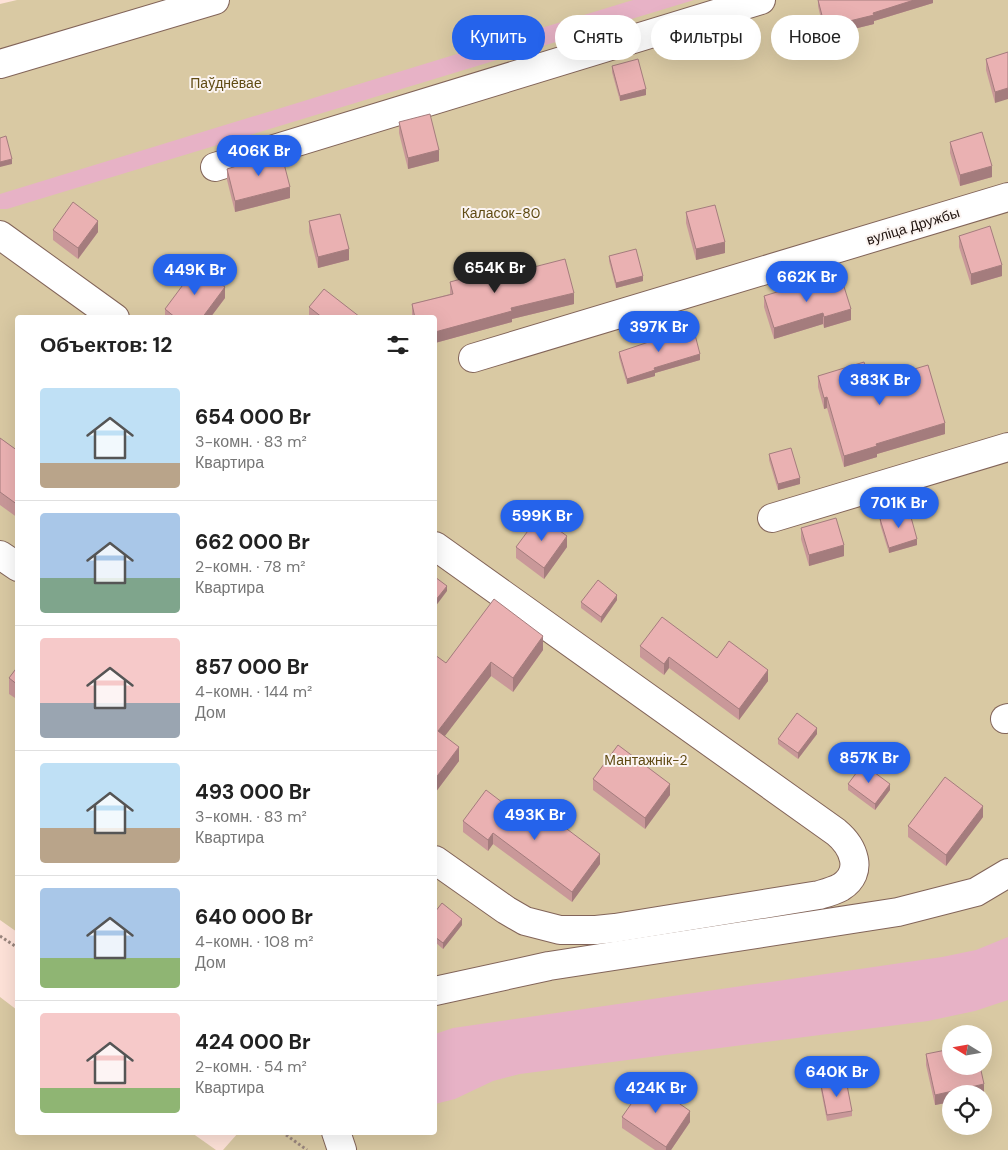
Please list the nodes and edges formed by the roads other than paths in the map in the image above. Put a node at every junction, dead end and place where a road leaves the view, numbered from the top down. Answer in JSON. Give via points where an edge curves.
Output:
{"nodes":[{"id":1,"x":215,"y":0,"type":"edge"},
{"id":2,"x":761,"y":0,"type":"edge"},
{"id":3,"x":0,"y":64,"type":"edge"},
{"id":4,"x":214,"y":167,"type":"dead end"},
{"id":5,"x":1008,"y":197,"type":"edge"},
{"id":6,"x":0,"y":235,"type":"edge"},
{"id":7,"x":111,"y":315,"type":"edge"},
{"id":8,"x":473,"y":358,"type":"dead end"},
{"id":9,"x":1008,"y":448,"type":"edge"},
{"id":10,"x":772,"y":518,"type":"dead end"},
{"id":11,"x":437,"y":547,"type":"edge"},
{"id":12,"x":0,"y":555,"type":"edge"},
{"id":13,"x":15,"y":565,"type":"edge"},
{"id":14,"x":437,"y":861,"type":"edge"},
{"id":15,"x":1008,"y":873,"type":"edge"},
{"id":16,"x":437,"y":991,"type":"edge"},
{"id":17,"x":337,"y":1135,"type":"edge"},
{"id":18,"x":342,"y":1150,"type":"edge"}],
"edges":[{"from":1,"to":3,"type":"lane"},
{"from":2,"to":4,"type":"lane"},
{"from":5,"to":8,"type":"lane","name":"вуліца Дружбы"},
{"from":6,"to":7,"type":"lane"},
{"from":9,"to":10,"type":"lane"},
{"from":11,"to":14,"type":"lane","via":[[836,832],[851,847],[854,866],[852,875],[840,888],[819,895],[615,928],[577,931],[525,921]]},
{"from":12,"to":13,"type":"lane"},
{"from":15,"to":16,"type":"lane","via":[[976,892],[898,912],[549,966]]},
{"from":17,"to":18,"type":"lane"}]}
